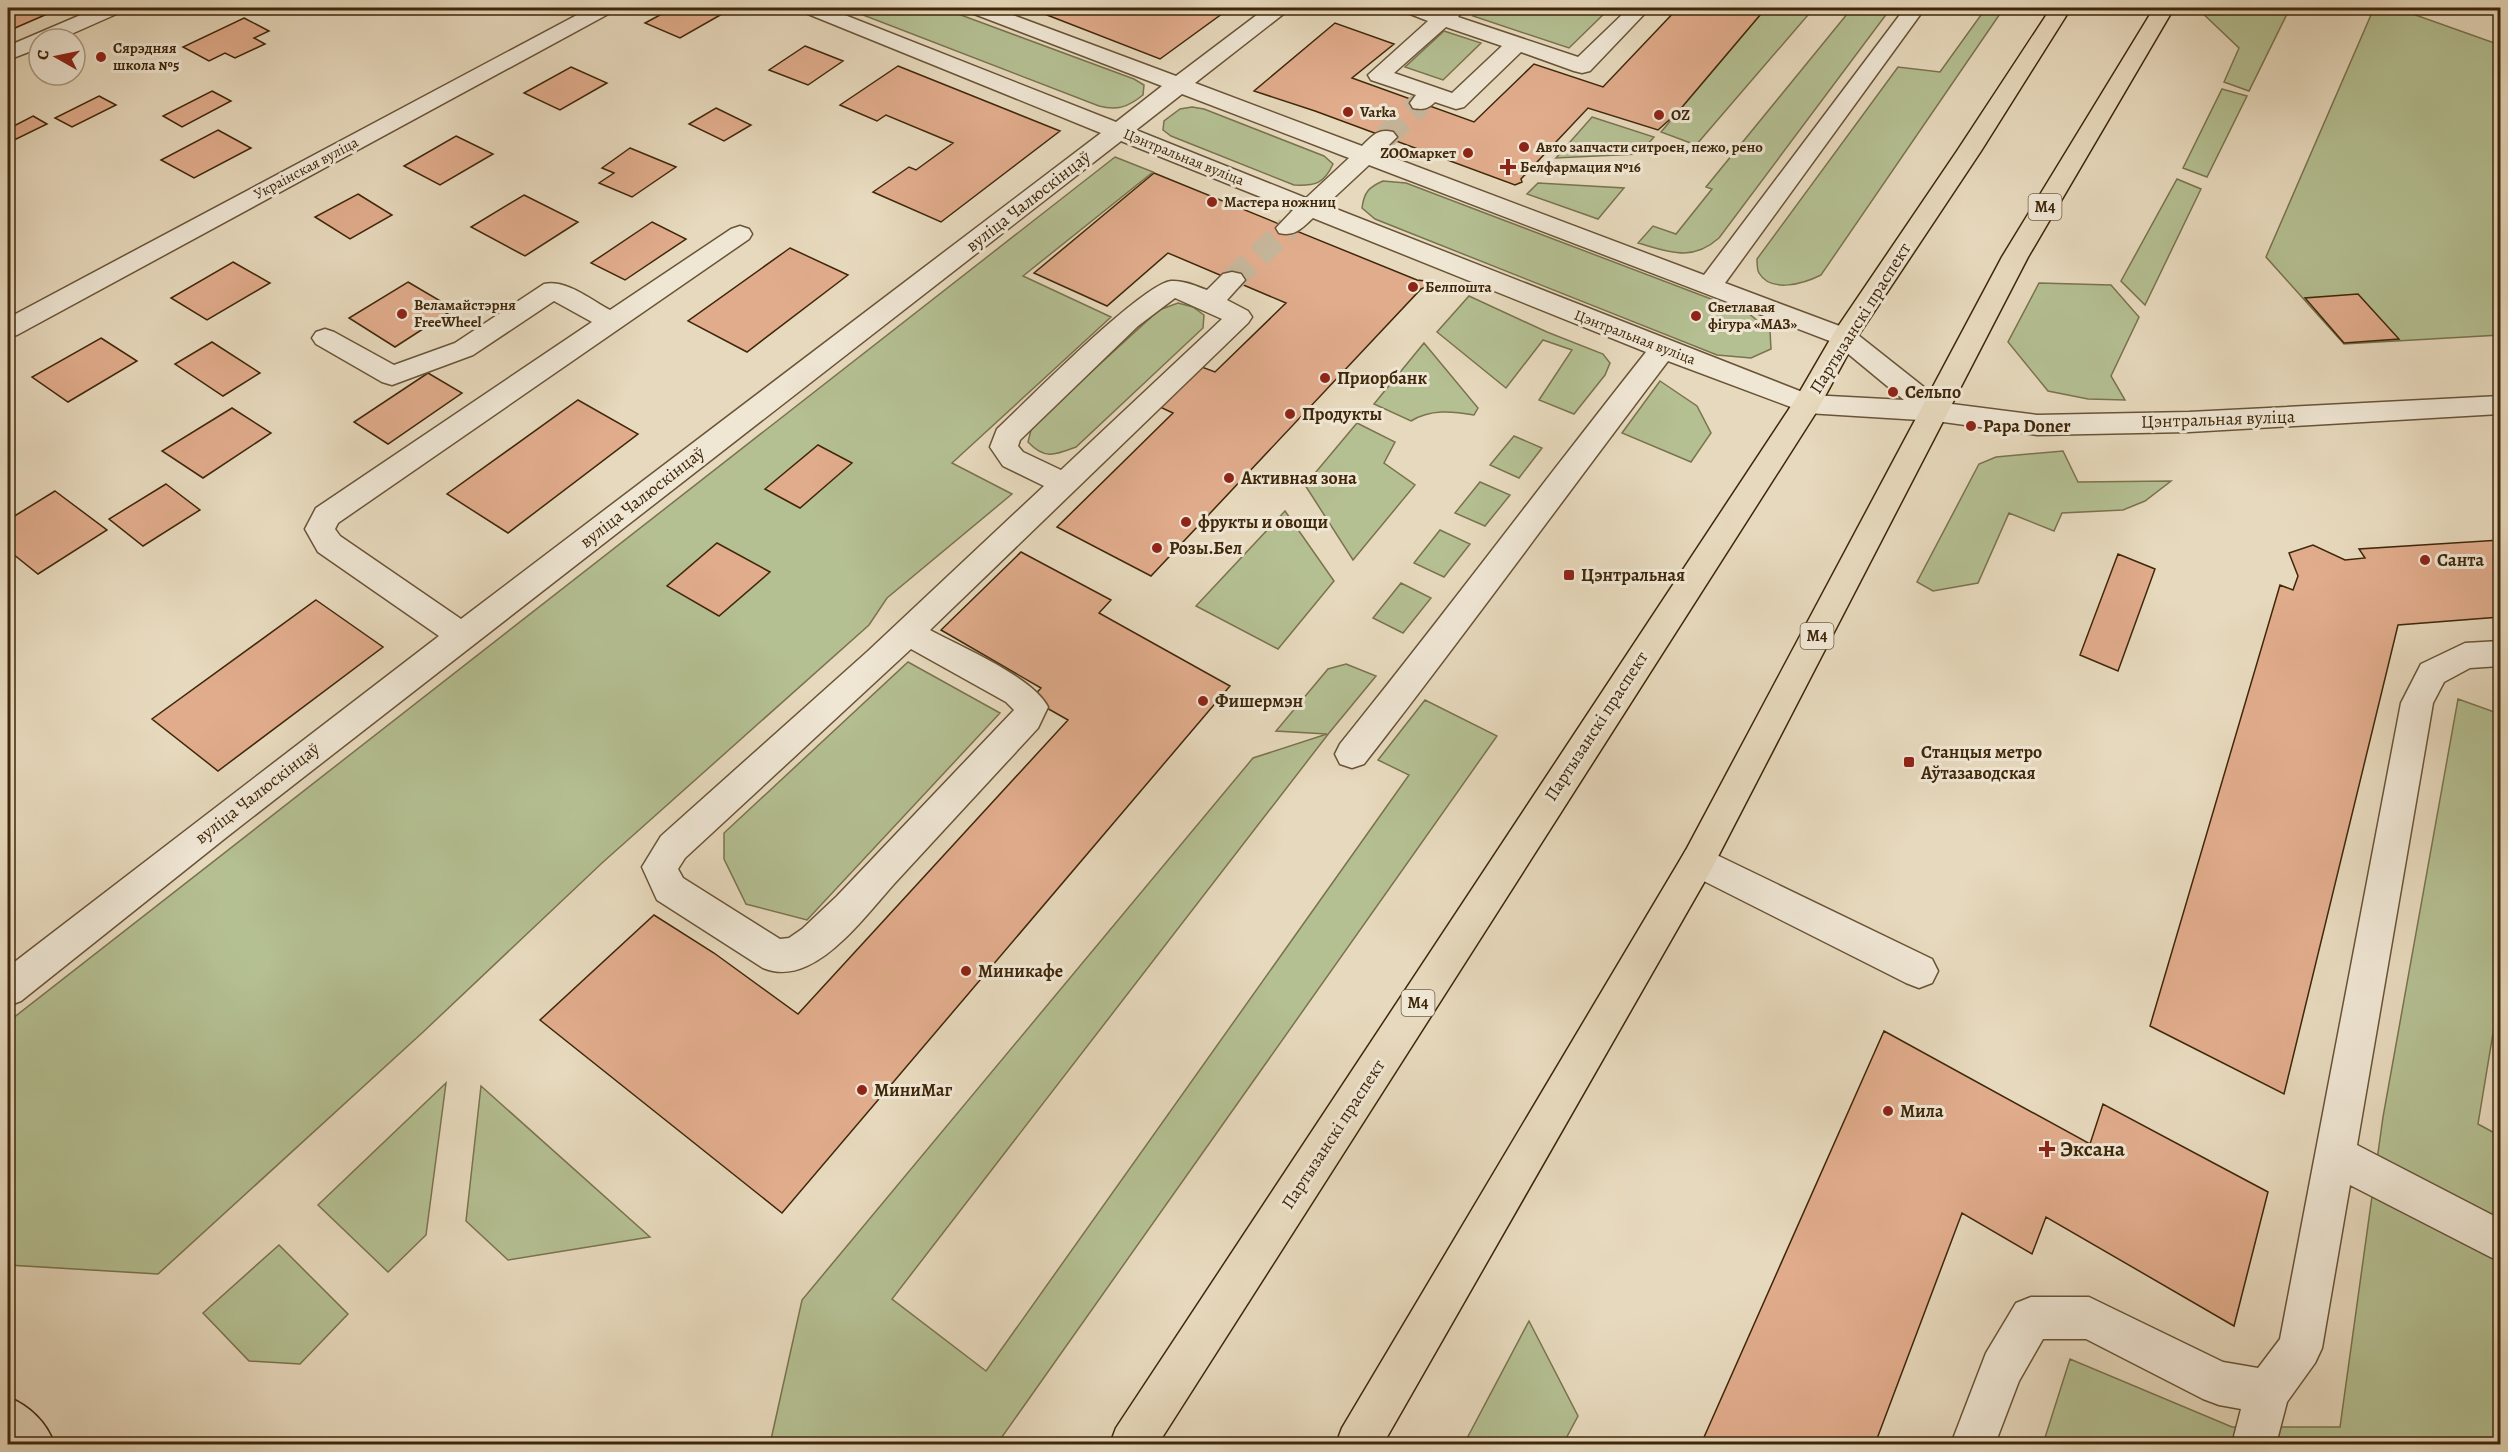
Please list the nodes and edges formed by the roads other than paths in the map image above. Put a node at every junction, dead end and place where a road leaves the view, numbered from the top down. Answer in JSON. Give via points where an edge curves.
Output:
{"nodes":[{"id":1,"x":114,"y":8,"type":"edge"},
{"id":2,"x":605,"y":8,"type":"edge"},
{"id":3,"x":810,"y":8,"type":"edge"},
{"id":4,"x":976,"y":8,"type":"edge"},
{"id":5,"x":1279,"y":8,"type":"edge"},
{"id":6,"x":1412,"y":8,"type":"edge"},
{"id":7,"x":1640,"y":8,"type":"edge"},
{"id":8,"x":1915,"y":8,"type":"edge"},
{"id":9,"x":2061,"y":8,"type":"edge"},
{"id":10,"x":2164,"y":8,"type":"edge"},
{"id":11,"x":1449,"y":13,"type":"edge"},
{"id":12,"x":70,"y":27,"type":"edge"},
{"id":13,"x":1517,"y":44,"type":"junction"},
{"id":14,"x":27,"y":46,"type":"edge"},
{"id":15,"x":8,"y":54,"type":"edge"},
{"id":16,"x":1179,"y":84,"type":"junction"},
{"id":17,"x":1118,"y":131,"type":"junction"},
{"id":18,"x":1385,"y":136,"type":"tunnel mouth"},
{"id":19,"x":1365,"y":155,"type":"junction"},
{"id":20,"x":1309,"y":207,"type":"junction"},
{"id":21,"x":1288,"y":228,"type":"tunnel mouth"},
{"id":22,"x":740,"y":234,"type":"dead end"},
{"id":23,"x":1232,"y":280,"type":"tunnel mouth"},
{"id":24,"x":1709,"y":285,"type":"junction"},
{"id":25,"x":1210,"y":302,"type":"junction"},
{"id":26,"x":612,"y":322,"type":"junction"},
{"id":27,"x":8,"y":329,"type":"edge"},
{"id":28,"x":1844,"y":337,"type":"junction"},
{"id":29,"x":325,"y":338,"type":"dead end"},
{"id":30,"x":1662,"y":349,"type":"junction"},
{"id":31,"x":1807,"y":404,"type":"junction"},
{"id":32,"x":2500,"y":405,"type":"edge"},
{"id":33,"x":1936,"y":411,"type":"junction"},
{"id":34,"x":1065,"y":484,"type":"junction"},
{"id":35,"x":908,"y":633,"type":"junction"},
{"id":36,"x":462,"y":636,"type":"junction"},
{"id":37,"x":2500,"y":654,"type":"edge"},
{"id":38,"x":1352,"y":754,"type":"dead end"},
{"id":39,"x":1698,"y":861,"type":"junction"},
{"id":40,"x":1919,"y":971,"type":"dead end"},
{"id":41,"x":8,"y":989,"type":"edge"},
{"id":42,"x":2335,"y":1155,"type":"junction"},
{"id":43,"x":2500,"y":1241,"type":"edge"},
{"id":44,"x":2268,"y":1392,"type":"junction"},
{"id":45,"x":8,"y":1419,"type":"edge"},
{"id":46,"x":32,"y":1444,"type":"edge"},
{"id":47,"x":1132,"y":1444,"type":"edge"},
{"id":48,"x":1358,"y":1444,"type":"edge"},
{"id":49,"x":1973,"y":1444,"type":"edge"},
{"id":50,"x":2254,"y":1444,"type":"edge"}],
"edges":[{"from":1,"to":12,"type":"street"},
{"from":2,"to":27,"type":"street","name":"Украінская вуліца"},
{"from":3,"to":17,"type":"street","name":"Цэнтральная вуліца"},
{"from":4,"to":16,"type":"street"},
{"from":5,"to":16,"type":"street","name":"вуліца Чалюскінцаў"},
{"from":6,"to":11,"type":"street"},
{"from":7,"to":13,"type":"street","via":[[1582,66]]},
{"from":8,"to":24,"type":"street"},
{"from":9,"to":28,"type":"main road","name":"Партызанскі праспект","number":"М4"},
{"from":10,"to":33,"type":"main road","number":"М4","via":[[2015,256]]},
{"from":11,"to":13,"type":"street"},
{"from":11,"to":13,"type":"street","via":[[1379,75],[1426,98],[1456,102]]},
{"from":14,"to":15,"type":"street"},
{"from":16,"to":17,"type":"street","name":"вуліца Чалюскінцаў"},
{"from":16,"to":19,"type":"street"},
{"from":17,"to":20,"type":"street","name":"Цэнтральная вуліца"},
{"from":17,"to":36,"type":"street","name":"вуліца Чалюскінцаў"},
{"from":18,"to":19,"type":"street"},
{"from":19,"to":20,"type":"street"},
{"from":19,"to":24,"type":"street"},
{"from":20,"to":21,"type":"street"},
{"from":20,"to":30,"type":"street","name":"Цэнтральная вуліца"},
{"from":22,"to":26,"type":"street"},
{"from":23,"to":25,"type":"street"},
{"from":24,"to":28,"type":"street"},
{"from":25,"to":34,"type":"street","via":[[1239,317]]},
{"from":25,"to":34,"type":"street","via":[[1186,291],[1173,289],[1162,293],[1006,436],[1004,447],[1013,459]]},
{"from":26,"to":29,"type":"street","via":[[553,290],[464,349],[392,376]]},
{"from":26,"to":36,"type":"street","via":[[326,516],[320,529],[329,544]]},
{"from":28,"to":31,"type":"main road","name":"Партызанскі праспект","number":"М4"},
{"from":28,"to":33,"type":"street"},
{"from":30,"to":31,"type":"street","name":"Цэнтральная вуліца"},
{"from":30,"to":38,"type":"street"},
{"from":31,"to":33,"type":"street","name":"Цэнтральная вуліца"},
{"from":31,"to":47,"type":"main road","name":"Партызанскі праспект","number":"М4"},
{"from":32,"to":33,"type":"street","name":"Цэнтральная вуліца","via":[[2189,422],[2037,425]]},
{"from":33,"to":39,"type":"main road","number":"М4"},
{"from":34,"to":35,"type":"street"},
{"from":35,"to":35,"type":"street","via":[[673,847],[660,867],[670,889],[776,956],[795,954],[815,941],[850,907],[1026,719],[1032,706],[1017,693]]},
{"from":36,"to":41,"type":"street","name":"вуліца Чалюскінцаў"},
{"from":37,"to":42,"type":"street","via":[[2465,656],[2432,673],[2417,703]]},
{"from":39,"to":40,"type":"street"},
{"from":39,"to":48,"type":"main road","number":"М4"},
{"from":42,"to":43,"type":"street"},
{"from":42,"to":44,"type":"street","via":[[2300,1348]]},
{"from":44,"to":49,"type":"street","via":[[2219,1383],[2089,1318],[2031,1318],[2002,1369]]},
{"from":44,"to":50,"type":"street"},
{"from":45,"to":46,"type":"main road"}]}
